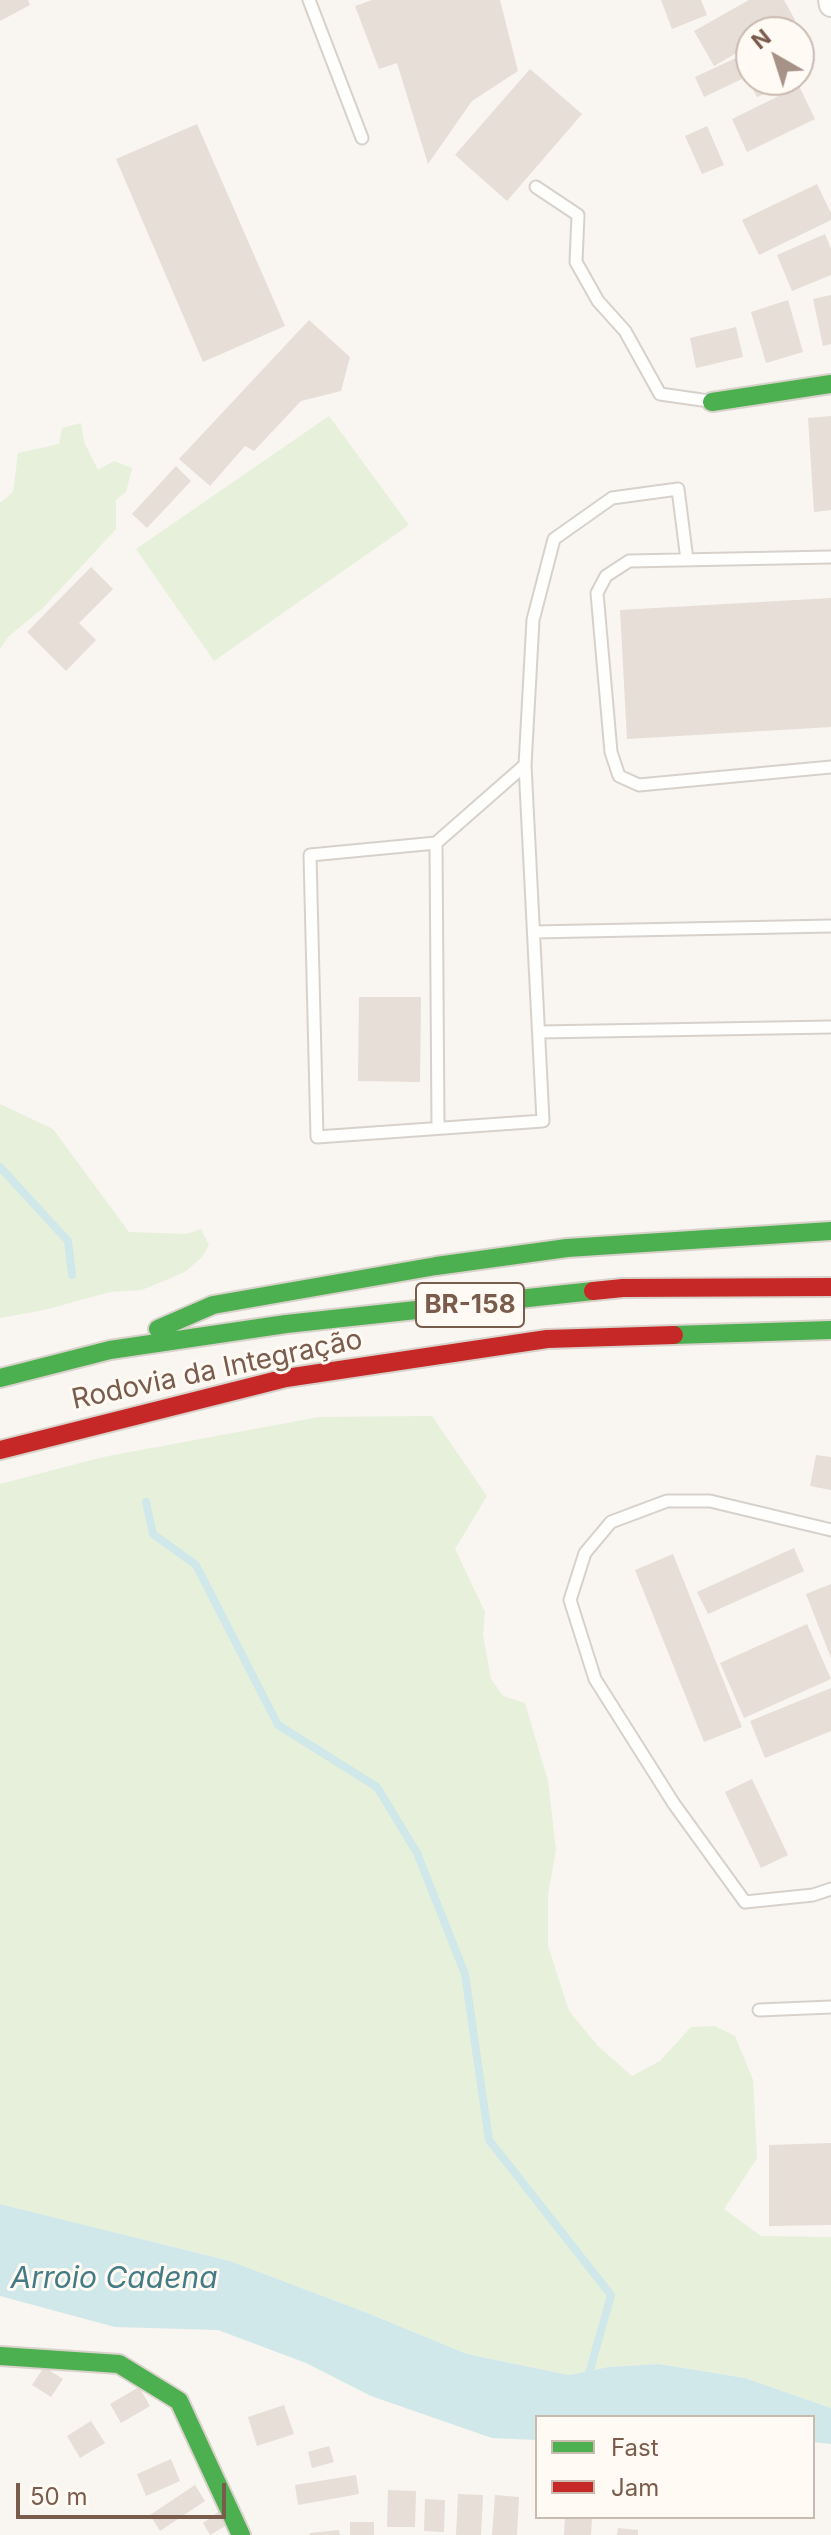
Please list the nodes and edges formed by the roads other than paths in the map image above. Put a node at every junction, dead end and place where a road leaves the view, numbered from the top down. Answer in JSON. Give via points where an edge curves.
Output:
{"nodes":[{"id":1,"x":309,"y":0,"type":"edge"},
{"id":2,"x":362,"y":138,"type":"dead end"},
{"id":3,"x":536,"y":187,"type":"dead end"},
{"id":4,"x":831,"y":384,"type":"edge"},
{"id":5,"x":712,"y":402,"type":"joint"},
{"id":6,"x":831,"y":557,"type":"edge"},
{"id":7,"x":687,"y":560,"type":"junction"},
{"id":8,"x":525,"y":765,"type":"junction"},
{"id":9,"x":831,"y":767,"type":"edge"},
{"id":10,"x":436,"y":843,"type":"junction"},
{"id":11,"x":831,"y":926,"type":"edge"},
{"id":12,"x":534,"y":932,"type":"junction"},
{"id":13,"x":831,"y":1027,"type":"edge"},
{"id":14,"x":539,"y":1032,"type":"junction"},
{"id":15,"x":438,"y":1128,"type":"junction"},
{"id":16,"x":831,"y":1231,"type":"edge"},
{"id":17,"x":831,"y":1287,"type":"edge"},
{"id":18,"x":831,"y":1330,"type":"edge"},
{"id":19,"x":110,"y":1350,"type":"junction"},
{"id":20,"x":0,"y":1378,"type":"edge"},
{"id":21,"x":0,"y":1450,"type":"edge"},
{"id":22,"x":831,"y":1530,"type":"edge"},
{"id":23,"x":831,"y":1889,"type":"edge"},
{"id":24,"x":831,"y":2007,"type":"edge"},
{"id":25,"x":759,"y":2010,"type":"dead end"},
{"id":26,"x":0,"y":2356,"type":"edge"},
{"id":27,"x":241,"y":2535,"type":"edge"}],
"edges":[{"from":1,"to":2,"type":"lane"},
{"from":3,"to":5,"type":"lane","via":[[578,215],[576,262],[598,301],[625,331],[660,394]]},
{"from":4,"to":5,"type":"main road"},
{"from":6,"to":7,"type":"lane"},
{"from":7,"to":8,"type":"lane","via":[[678,489],[612,498],[554,539],[533,620]]},
{"from":7,"to":9,"type":"lane","via":[[629,561],[606,576],[597,593],[611,752],[619,776],[639,785]]},
{"from":8,"to":10,"type":"lane"},
{"from":8,"to":12,"type":"lane"},
{"from":10,"to":15,"type":"lane"},
{"from":10,"to":15,"type":"lane","via":[[310,855],[317,1137]]},
{"from":11,"to":12,"type":"lane"},
{"from":12,"to":14,"type":"lane"},
{"from":13,"to":14,"type":"lane"},
{"from":14,"to":15,"type":"lane","via":[[543,1121]]},
{"from":16,"to":19,"type":"main road","via":[[567,1248],[436,1266],[213,1305]]},
{"from":17,"to":19,"type":"main road","name":"Rodovia da Integração","number":"BR-158","via":[[623,1288],[286,1324]]},
{"from":18,"to":21,"type":"main road","name":"Rodovia da Integração","number":"BR-158","via":[[532,1341],[286,1378]]},
{"from":19,"to":20,"type":"main road","name":"Rodovia da Integração","number":"BR-158"},
{"from":22,"to":23,"type":"lane","via":[[710,1501],[667,1501],[611,1522],[585,1553],[570,1600],[595,1679],[674,1804],[745,1902]]},
{"from":24,"to":25,"type":"lane"},
{"from":26,"to":27,"type":"main road","via":[[119,2364],[179,2401]]}]}
